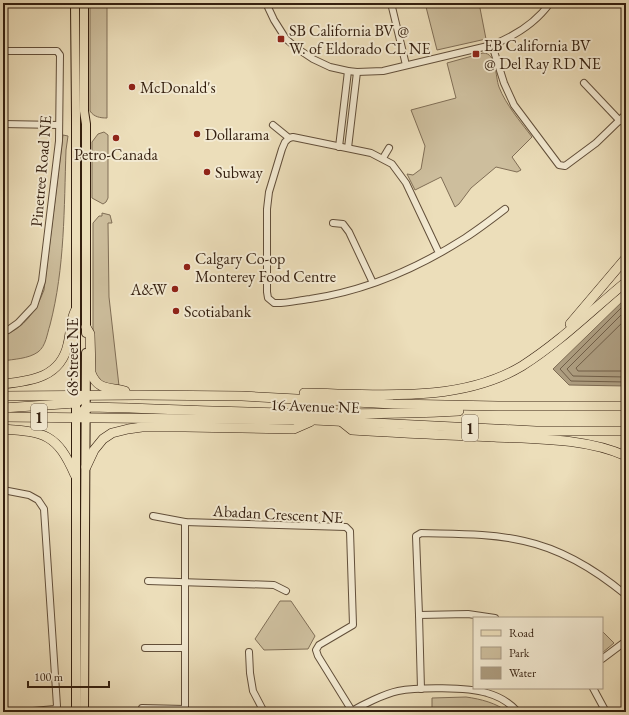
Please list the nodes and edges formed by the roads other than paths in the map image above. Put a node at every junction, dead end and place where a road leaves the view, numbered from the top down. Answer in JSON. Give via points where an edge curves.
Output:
{"nodes":[{"id":1,"x":75,"y":3,"type":"edge"},
{"id":2,"x":84,"y":3,"type":"edge"},
{"id":3,"x":266,"y":3,"type":"edge"},
{"id":4,"x":391,"y":3,"type":"edge"},
{"id":5,"x":550,"y":3,"type":"edge"},
{"id":6,"x":492,"y":45,"type":"junction"},
{"id":7,"x":3,"y":51,"type":"edge"},
{"id":8,"x":406,"y":65,"type":"junction"},
{"id":9,"x":348,"y":71,"type":"junction"},
{"id":10,"x":357,"y":72,"type":"junction"},
{"id":11,"x":584,"y":83,"type":"dead end"},
{"id":12,"x":626,"y":114,"type":"edge"},
{"id":13,"x":620,"y":121,"type":"junction"},
{"id":14,"x":3,"y":124,"type":"edge"},
{"id":15,"x":59,"y":125,"type":"junction"},
{"id":16,"x":273,"y":125,"type":"dead end"},
{"id":17,"x":289,"y":138,"type":"junction"},
{"id":18,"x":339,"y":147,"type":"junction"},
{"id":19,"x":348,"y":148,"type":"junction"},
{"id":20,"x":389,"y":148,"type":"dead end"},
{"id":21,"x":382,"y":158,"type":"junction"},
{"id":22,"x":505,"y":209,"type":"dead end"},
{"id":23,"x":333,"y":222,"type":"dead end"},
{"id":24,"x":439,"y":252,"type":"junction"},
{"id":25,"x":626,"y":258,"type":"edge"},
{"id":26,"x":626,"y":282,"type":"edge"},
{"id":27,"x":373,"y":283,"type":"junction"},
{"id":28,"x":75,"y":311,"type":"junction"},
{"id":29,"x":86,"y":327,"type":"junction"},
{"id":30,"x":3,"y":332,"type":"edge"},
{"id":31,"x":539,"y":354,"type":"junction"},
{"id":32,"x":3,"y":384,"type":"edge"},
{"id":33,"x":138,"y":394,"type":"junction"},
{"id":34,"x":86,"y":395,"type":"junction"},
{"id":35,"x":3,"y":396,"type":"edge"},
{"id":36,"x":272,"y":397,"type":"junction"},
{"id":37,"x":76,"y":399,"type":"junction"},
{"id":38,"x":498,"y":406,"type":"junction"},
{"id":39,"x":626,"y":406,"type":"edge"},
{"id":40,"x":3,"y":408,"type":"edge"},
{"id":41,"x":86,"y":413,"type":"junction"},
{"id":42,"x":3,"y":417,"type":"edge"},
{"id":43,"x":76,"y":418,"type":"junction"},
{"id":44,"x":314,"y":420,"type":"junction"},
{"id":45,"x":342,"y":422,"type":"junction"},
{"id":46,"x":3,"y":428,"type":"edge"},
{"id":47,"x":626,"y":431,"type":"edge"},
{"id":48,"x":626,"y":456,"type":"edge"},
{"id":49,"x":86,"y":467,"type":"junction"},
{"id":50,"x":75,"y":474,"type":"junction"},
{"id":51,"x":3,"y":490,"type":"edge"},
{"id":52,"x":153,"y":516,"type":"dead end"},
{"id":53,"x":185,"y":522,"type":"junction"},
{"id":54,"x":148,"y":582,"type":"dead end"},
{"id":55,"x":185,"y":583,"type":"junction"},
{"id":56,"x":286,"y":591,"type":"dead end"},
{"id":57,"x":626,"y":595,"type":"edge"},
{"id":58,"x":419,"y":615,"type":"junction"},
{"id":59,"x":488,"y":617,"type":"edge"},
{"id":60,"x":626,"y":641,"type":"edge"},
{"id":61,"x":145,"y":648,"type":"dead end"},
{"id":62,"x":185,"y":648,"type":"junction"},
{"id":63,"x":249,"y":652,"type":"dead end"},
{"id":64,"x":603,"y":658,"type":"edge"},
{"id":65,"x":421,"y":689,"type":"junction"},
{"id":66,"x":594,"y":689,"type":"edge"},
{"id":67,"x":142,"y":708,"type":"dead end"},
{"id":68,"x":185,"y":710,"type":"edge"},
{"id":69,"x":351,"y":711,"type":"edge"},
{"id":70,"x":22,"y":712,"type":"edge"},
{"id":71,"x":76,"y":712,"type":"edge"},
{"id":72,"x":84,"y":712,"type":"edge"},
{"id":73,"x":264,"y":712,"type":"edge"},
{"id":74,"x":518,"y":712,"type":"edge"},
{"id":75,"x":606,"y":712,"type":"edge"}],
"edges":[{"from":1,"to":28,"type":"main road","name":"68 Street NE"},
{"from":2,"to":29,"type":"main road","name":"68 Street NE"},
{"from":3,"to":9,"type":"street","via":[[286,39],[298,49],[330,67]]},
{"from":4,"to":8,"type":"street"},
{"from":5,"to":6,"type":"street","via":[[528,26]]},
{"from":6,"to":8,"type":"street"},
{"from":6,"to":13,"type":"street","via":[[514,105],[559,165],[565,166]]},
{"from":7,"to":15,"type":"street","name":"Pinetree Road NE","via":[[57,51],[60,54]]},
{"from":8,"to":10,"type":"street","via":[[383,71]]},
{"from":9,"to":10,"type":"street"},
{"from":9,"to":18,"type":"street"},
{"from":10,"to":19,"type":"street"},
{"from":11,"to":13,"type":"street"},
{"from":12,"to":13,"type":"street"},
{"from":14,"to":15,"type":"street"},
{"from":15,"to":30,"type":"street","name":"Pinetree Road NE","via":[[42,281],[34,306],[18,323]]},
{"from":16,"to":17,"type":"street"},
{"from":17,"to":18,"type":"street","via":[[296,137]]},
{"from":17,"to":27,"type":"street","via":[[275,167],[269,192],[268,298],[274,303],[296,301]]},
{"from":18,"to":19,"type":"street"},
{"from":19,"to":21,"type":"street","via":[[371,152]]},
{"from":20,"to":21,"type":"street"},
{"from":21,"to":24,"type":"street","via":[[392,164],[406,183]]},
{"from":22,"to":24,"type":"street","via":[[465,238]]},
{"from":23,"to":27,"type":"street","via":[[343,224],[349,232]]},
{"from":24,"to":27,"type":"street","via":[[410,269]]},
{"from":25,"to":31,"type":"highway","via":[[564,331]]},
{"from":26,"to":31,"type":"highway"},
{"from":28,"to":32,"type":"highway","via":[[71,319],[65,355],[55,367],[36,379]]},
{"from":28,"to":37,"type":"main road","name":"68 Street NE"},
{"from":29,"to":33,"type":"highway","via":[[90,334],[91,373],[97,384]]},
{"from":29,"to":34,"type":"main road","name":"68 Street NE"},
{"from":31,"to":36,"type":"highway","via":[[496,379],[442,393],[298,393]]},
{"from":33,"to":34,"type":"highway","name":"16 Avenue NE","number":"1"},
{"from":33,"to":36,"type":"highway","name":"16 Avenue NE","number":"1"},
{"from":34,"to":37,"type":"highway"},
{"from":34,"to":41,"type":"main road","name":"68 Street NE"},
{"from":35,"to":37,"type":"highway","number":"1"},
{"from":36,"to":38,"type":"highway","name":"16 Avenue NE","number":"1","via":[[393,404]]},
{"from":37,"to":40,"type":"highway"},
{"from":37,"to":43,"type":"main road","name":"68 Street NE"},
{"from":38,"to":39,"type":"highway","name":"16 Avenue NE","number":"1"},
{"from":38,"to":41,"type":"highway","via":[[458,411],[367,413],[99,408]]},
{"from":41,"to":43,"type":"highway"},
{"from":41,"to":44,"type":"highway","name":"16 Avenue NE","number":"1"},
{"from":41,"to":49,"type":"main road","name":"68 Street NE"},
{"from":42,"to":43,"type":"highway","number":"1"},
{"from":43,"to":50,"type":"main road","name":"68 Street NE"},
{"from":44,"to":45,"type":"highway","name":"16 Avenue NE","number":"1"},
{"from":44,"to":49,"type":"highway","via":[[294,429],[128,429],[103,439]]},
{"from":45,"to":47,"type":"highway","name":"16 Avenue NE","number":"1","via":[[536,431]]},
{"from":45,"to":48,"type":"highway","via":[[352,430],[536,438],[581,443]]},
{"from":46,"to":50,"type":"highway","via":[[32,432],[52,439],[69,459]]},
{"from":49,"to":72,"type":"main road","name":"68 Street NE"},
{"from":50,"to":71,"type":"main road","name":"68 Street NE"},
{"from":51,"to":70,"type":"street","via":[[29,495],[38,500],[44,509],[57,706],[55,709]]},
{"from":52,"to":53,"type":"street"},
{"from":53,"to":55,"type":"street"},
{"from":53,"to":69,"type":"street","name":"Abadan Crescent NE","via":[[346,527],[350,531],[352,625],[318,645],[316,650]]},
{"from":54,"to":55,"type":"street"},
{"from":55,"to":56,"type":"street","via":[[274,585]]},
{"from":55,"to":62,"type":"street"},
{"from":57,"to":58,"type":"street","via":[[588,568],[554,551],[525,541],[421,533],[416,536]]},
{"from":58,"to":59,"type":"street","via":[[468,614]]},
{"from":58,"to":65,"type":"street"},
{"from":60,"to":64,"type":"street"},
{"from":61,"to":62,"type":"street"},
{"from":62,"to":68,"type":"street"},
{"from":63,"to":73,"type":"street","via":[[254,691]]},
{"from":65,"to":69,"type":"street","via":[[398,691]]},
{"from":65,"to":74,"type":"street","via":[[487,692],[511,705]]},
{"from":66,"to":75,"type":"street"},
{"from":67,"to":68,"type":"street"}]}
